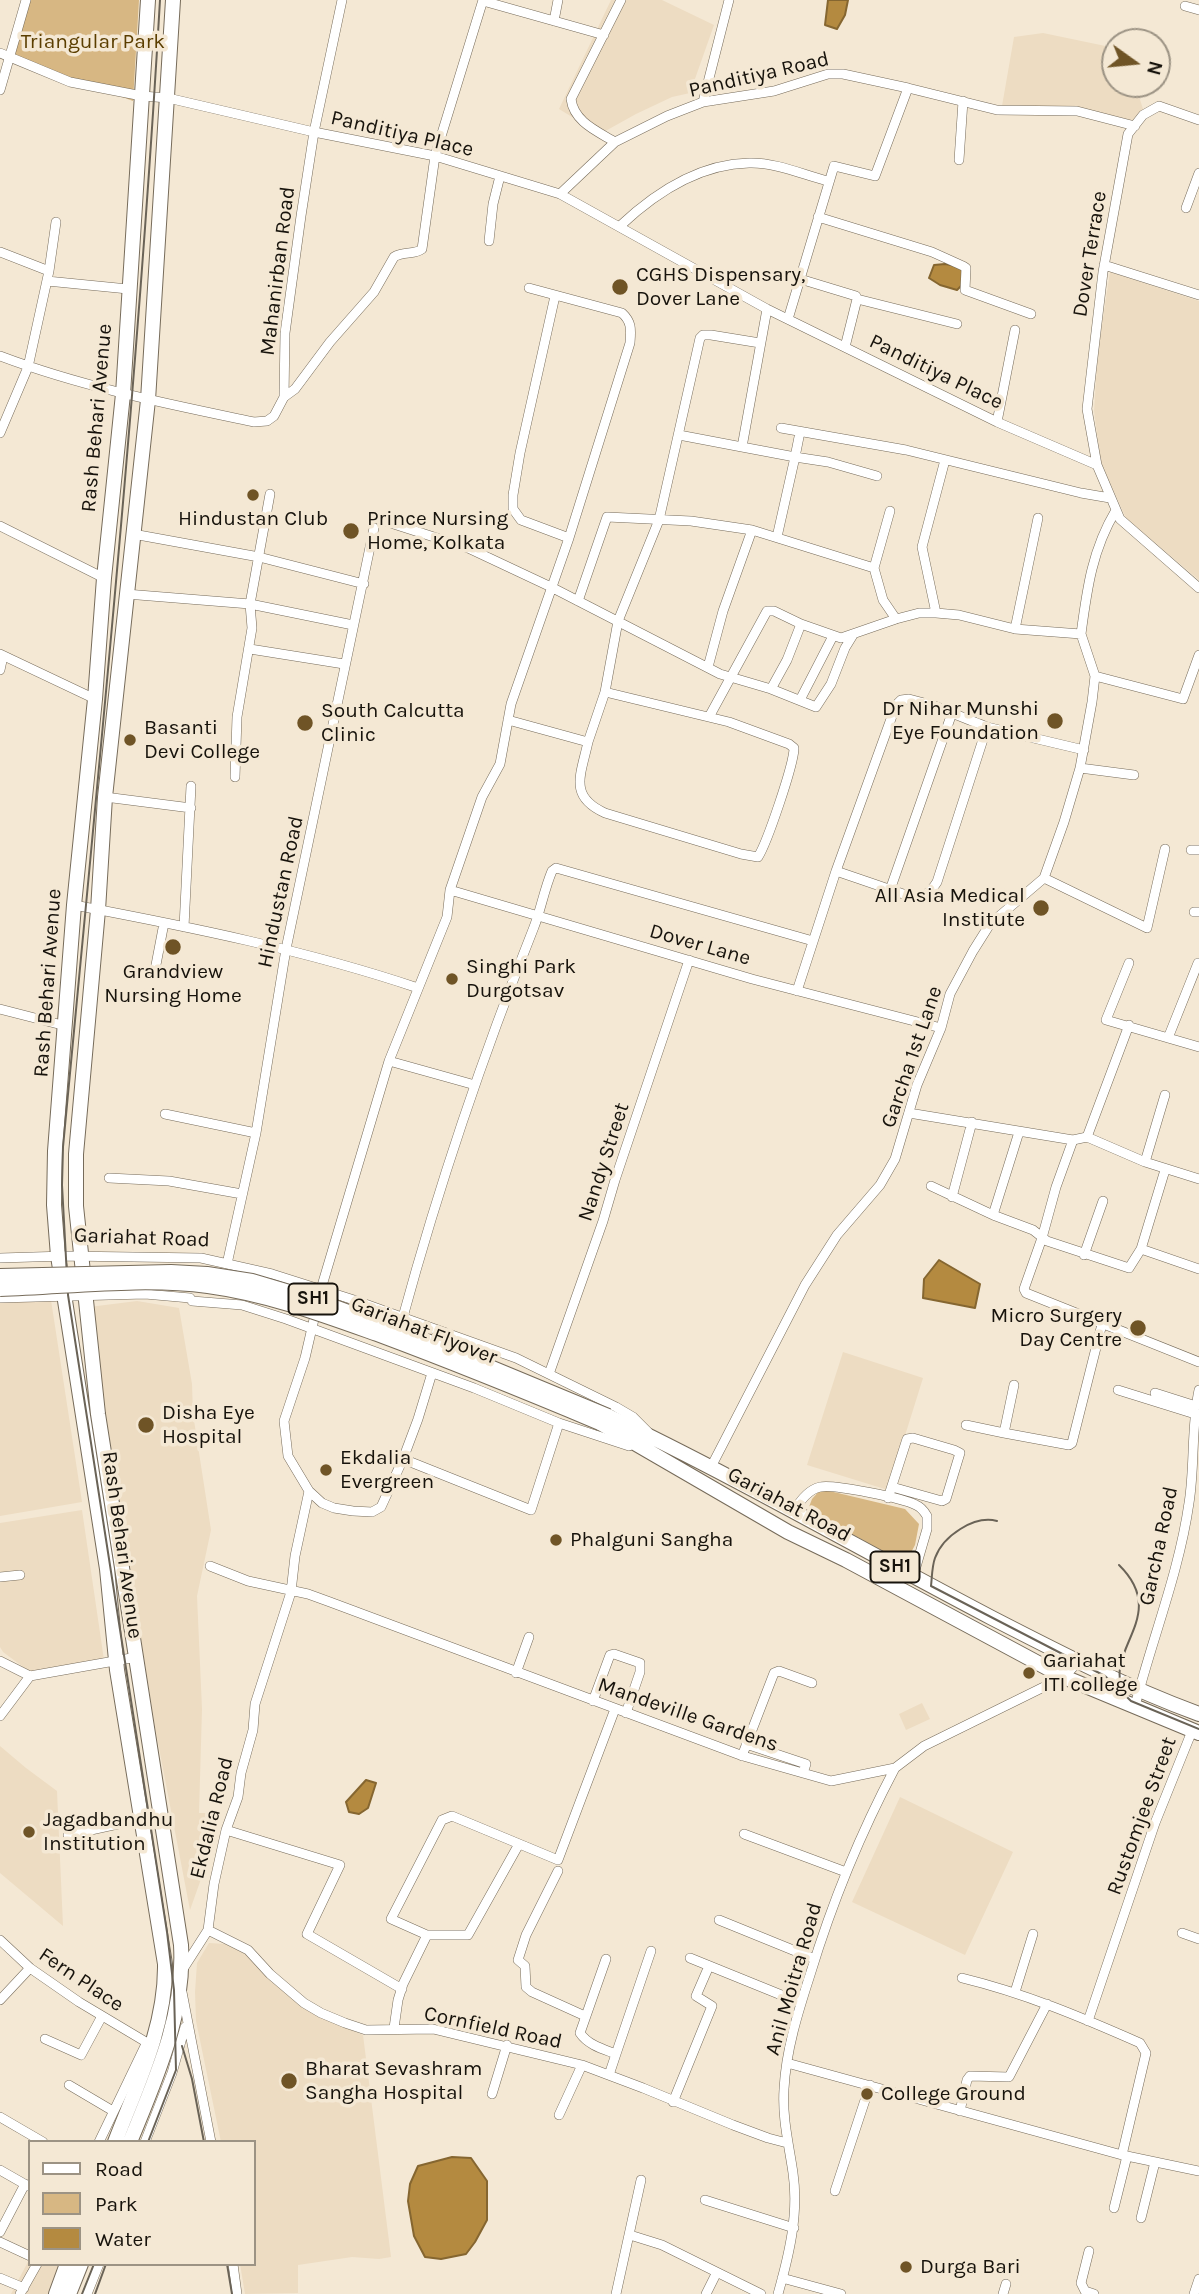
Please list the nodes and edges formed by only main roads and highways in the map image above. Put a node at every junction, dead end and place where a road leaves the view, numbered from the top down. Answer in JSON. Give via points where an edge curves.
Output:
{"nodes":[{"id":1,"x":148,"y":0,"type":"edge"},
{"id":2,"x":173,"y":0,"type":"edge"},
{"id":3,"x":0,"y":1276,"type":"edge"},
{"id":4,"x":0,"y":1289,"type":"edge"},
{"id":5,"x":604,"y":1419,"type":"junction"},
{"id":6,"x":654,"y":1446,"type":"junction"},
{"id":7,"x":1199,"y":1714,"type":"edge"},
{"id":8,"x":1195,"y":1732,"type":"edge"},
{"id":9,"x":152,"y":2068,"type":"junction"},
{"id":10,"x":116,"y":2140,"type":"edge"},
{"id":11,"x":131,"y":2140,"type":"edge"},
{"id":12,"x":66,"y":2266,"type":"edge"},
{"id":13,"x":80,"y":2266,"type":"edge"},
{"id":14,"x":56,"y":2294,"type":"edge"},
{"id":15,"x":69,"y":2294,"type":"edge"}],
"edges":[{"from":1,"to":9,"type":"main road","name":"Rash Behari Avenue","via":[[123,394],[74,905],[54,1205],[116,1661],[165,1968],[157,2030],[149,2044]]},
{"from":2,"to":9,"type":"main road","name":"Rash Behari Avenue","via":[[148,400],[105,797],[76,1154],[80,1256],[98,1414],[183,1969],[164,2053]]},
{"from":3,"to":5,"type":"main road","name":"Gariahat Flyover","number":"SH1","bridge":true,"via":[[171,1272],[252,1281],[404,1332],[532,1383]]},
{"from":4,"to":5,"type":"main road","name":"Gariahat Flyover","number":"SH1","bridge":true,"via":[[182,1284],[259,1295]]},
{"from":5,"to":6,"type":"main road","name":"Gariahat Flyover","number":"SH1"},
{"from":6,"to":7,"type":"main road","name":"Gariahat Road","number":"SH1","via":[[711,1467],[913,1577],[1079,1661]]},
{"from":6,"to":8,"type":"main road","name":"Gariahat Road","number":"SH1","via":[[699,1480],[788,1532],[1064,1677]]},
{"from":9,"to":10,"type":"main road"},
{"from":9,"to":11,"type":"main road"},
{"from":12,"to":14,"type":"main road"},
{"from":13,"to":15,"type":"main road"}]}
